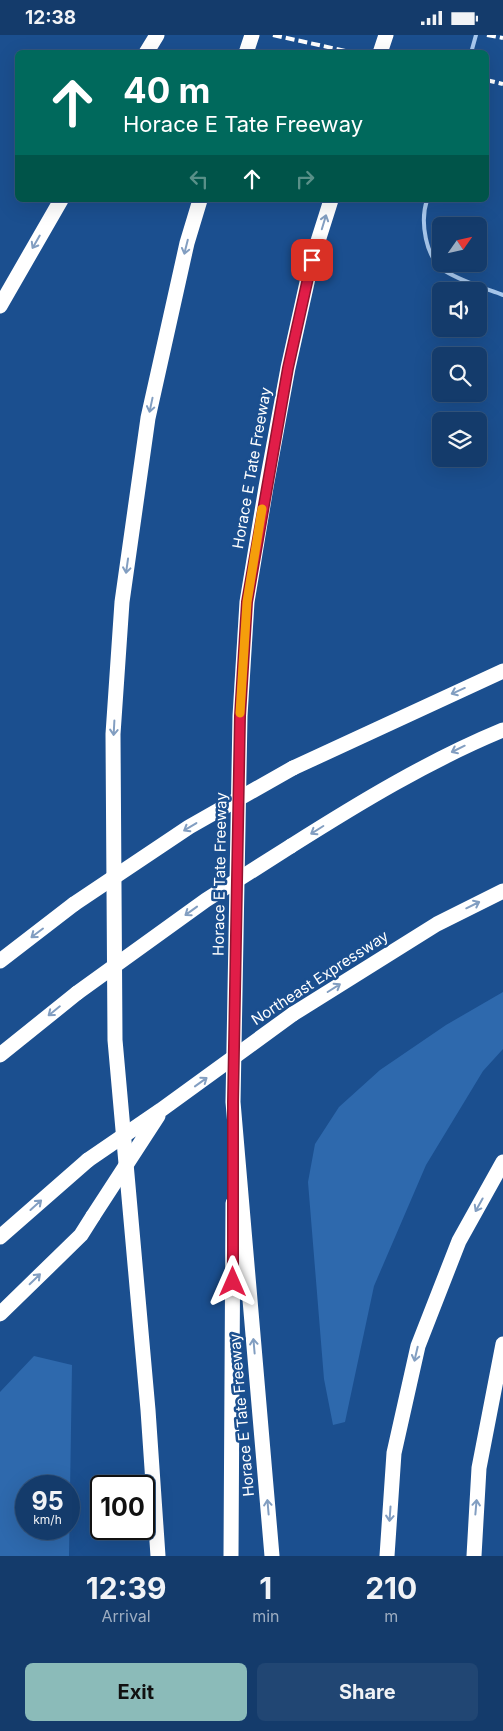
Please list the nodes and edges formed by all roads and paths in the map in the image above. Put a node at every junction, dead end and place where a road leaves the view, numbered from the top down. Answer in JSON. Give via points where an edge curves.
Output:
{"nodes":[{"id":1,"x":157,"y":35,"type":"edge"},
{"id":2,"x":252,"y":35,"type":"edge"},
{"id":3,"x":386,"y":35,"type":"edge"},
{"id":4,"x":476,"y":35,"type":"edge"},
{"id":5,"x":148,"y":50,"type":"edge"},
{"id":6,"x":247,"y":50,"type":"edge"},
{"id":7,"x":381,"y":50,"type":"edge"},
{"id":8,"x":472,"y":50,"type":"edge"},
{"id":9,"x":60,"y":202,"type":"edge"},
{"id":10,"x":199,"y":202,"type":"edge"},
{"id":11,"x":330,"y":202,"type":"edge"},
{"id":12,"x":426,"y":202,"type":"edge"},
{"id":13,"x":503,"y":295,"type":"edge"},
{"id":14,"x":0,"y":306,"type":"edge"},
{"id":15,"x":503,"y":671,"type":"edge"},
{"id":16,"x":503,"y":730,"type":"edge"},
{"id":17,"x":503,"y":891,"type":"edge"},
{"id":18,"x":0,"y":961,"type":"edge"},
{"id":19,"x":0,"y":1055,"type":"edge"},
{"id":20,"x":233,"y":1102,"type":"junction"},
{"id":21,"x":162,"y":1110,"type":"junction"},
{"id":22,"x":503,"y":1163,"type":"edge"},
{"id":23,"x":0,"y":1237,"type":"edge"},
{"id":24,"x":0,"y":1313,"type":"edge"},
{"id":25,"x":503,"y":1344,"type":"edge"},
{"id":26,"x":148,"y":1410,"type":"junction"},
{"id":27,"x":149,"y":1556,"type":"edge"},
{"id":28,"x":158,"y":1556,"type":"edge"},
{"id":29,"x":230,"y":1556,"type":"edge"},
{"id":30,"x":272,"y":1556,"type":"edge"},
{"id":31,"x":387,"y":1556,"type":"edge"},
{"id":32,"x":474,"y":1556,"type":"edge"}],
"edges":[{"from":1,"to":5,"type":"highway"},
{"from":2,"to":6,"type":"highway"},
{"from":3,"to":7,"type":"highway"},
{"from":4,"to":8,"type":"lane"},
{"from":9,"to":14,"type":"highway","one_way":true},
{"from":10,"to":26,"type":"highway","one_way":true,"via":[[187,243],[148,418],[122,602],[113,734],[115,1039]]},
{"from":20,"to":11,"type":"highway","name":"Horace E Tate Freeway","one_way":true,"via":[[240,716],[247,602],[288,368],[312,260]]},
{"from":12,"to":13,"type":"lane","via":[[425,243],[443,270]]},
{"from":15,"to":18,"type":"highway","one_way":true,"bridge":true,"via":[[293,768],[189,827],[74,904]]},
{"from":16,"to":19,"type":"highway","one_way":true,"bridge":true,"via":[[458,749],[392,785],[206,900],[77,993]]},
{"from":21,"to":17,"type":"highway","name":"Northeast Expressway","one_way":true,"bridge":true,"via":[[293,1015],[437,923]]},
{"from":20,"to":29,"type":"highway"},
{"from":30,"to":20,"type":"highway","name":"Horace E Tate Freeway","one_way":true},
{"from":23,"to":21,"type":"highway","name":"Northeast Expressway","one_way":true,"bridge":true,"via":[[88,1160]]},
{"from":24,"to":21,"type":"highway","one_way":true,"bridge":true,"via":[[81,1235]]},
{"from":22,"to":31,"type":"highway","one_way":true,"via":[[459,1241],[418,1346],[394,1453]]},
{"from":32,"to":25,"type":"highway","one_way":true,"via":[[480,1469]]},
{"from":26,"to":27,"type":"highway"},
{"from":26,"to":28,"type":"highway"}]}
